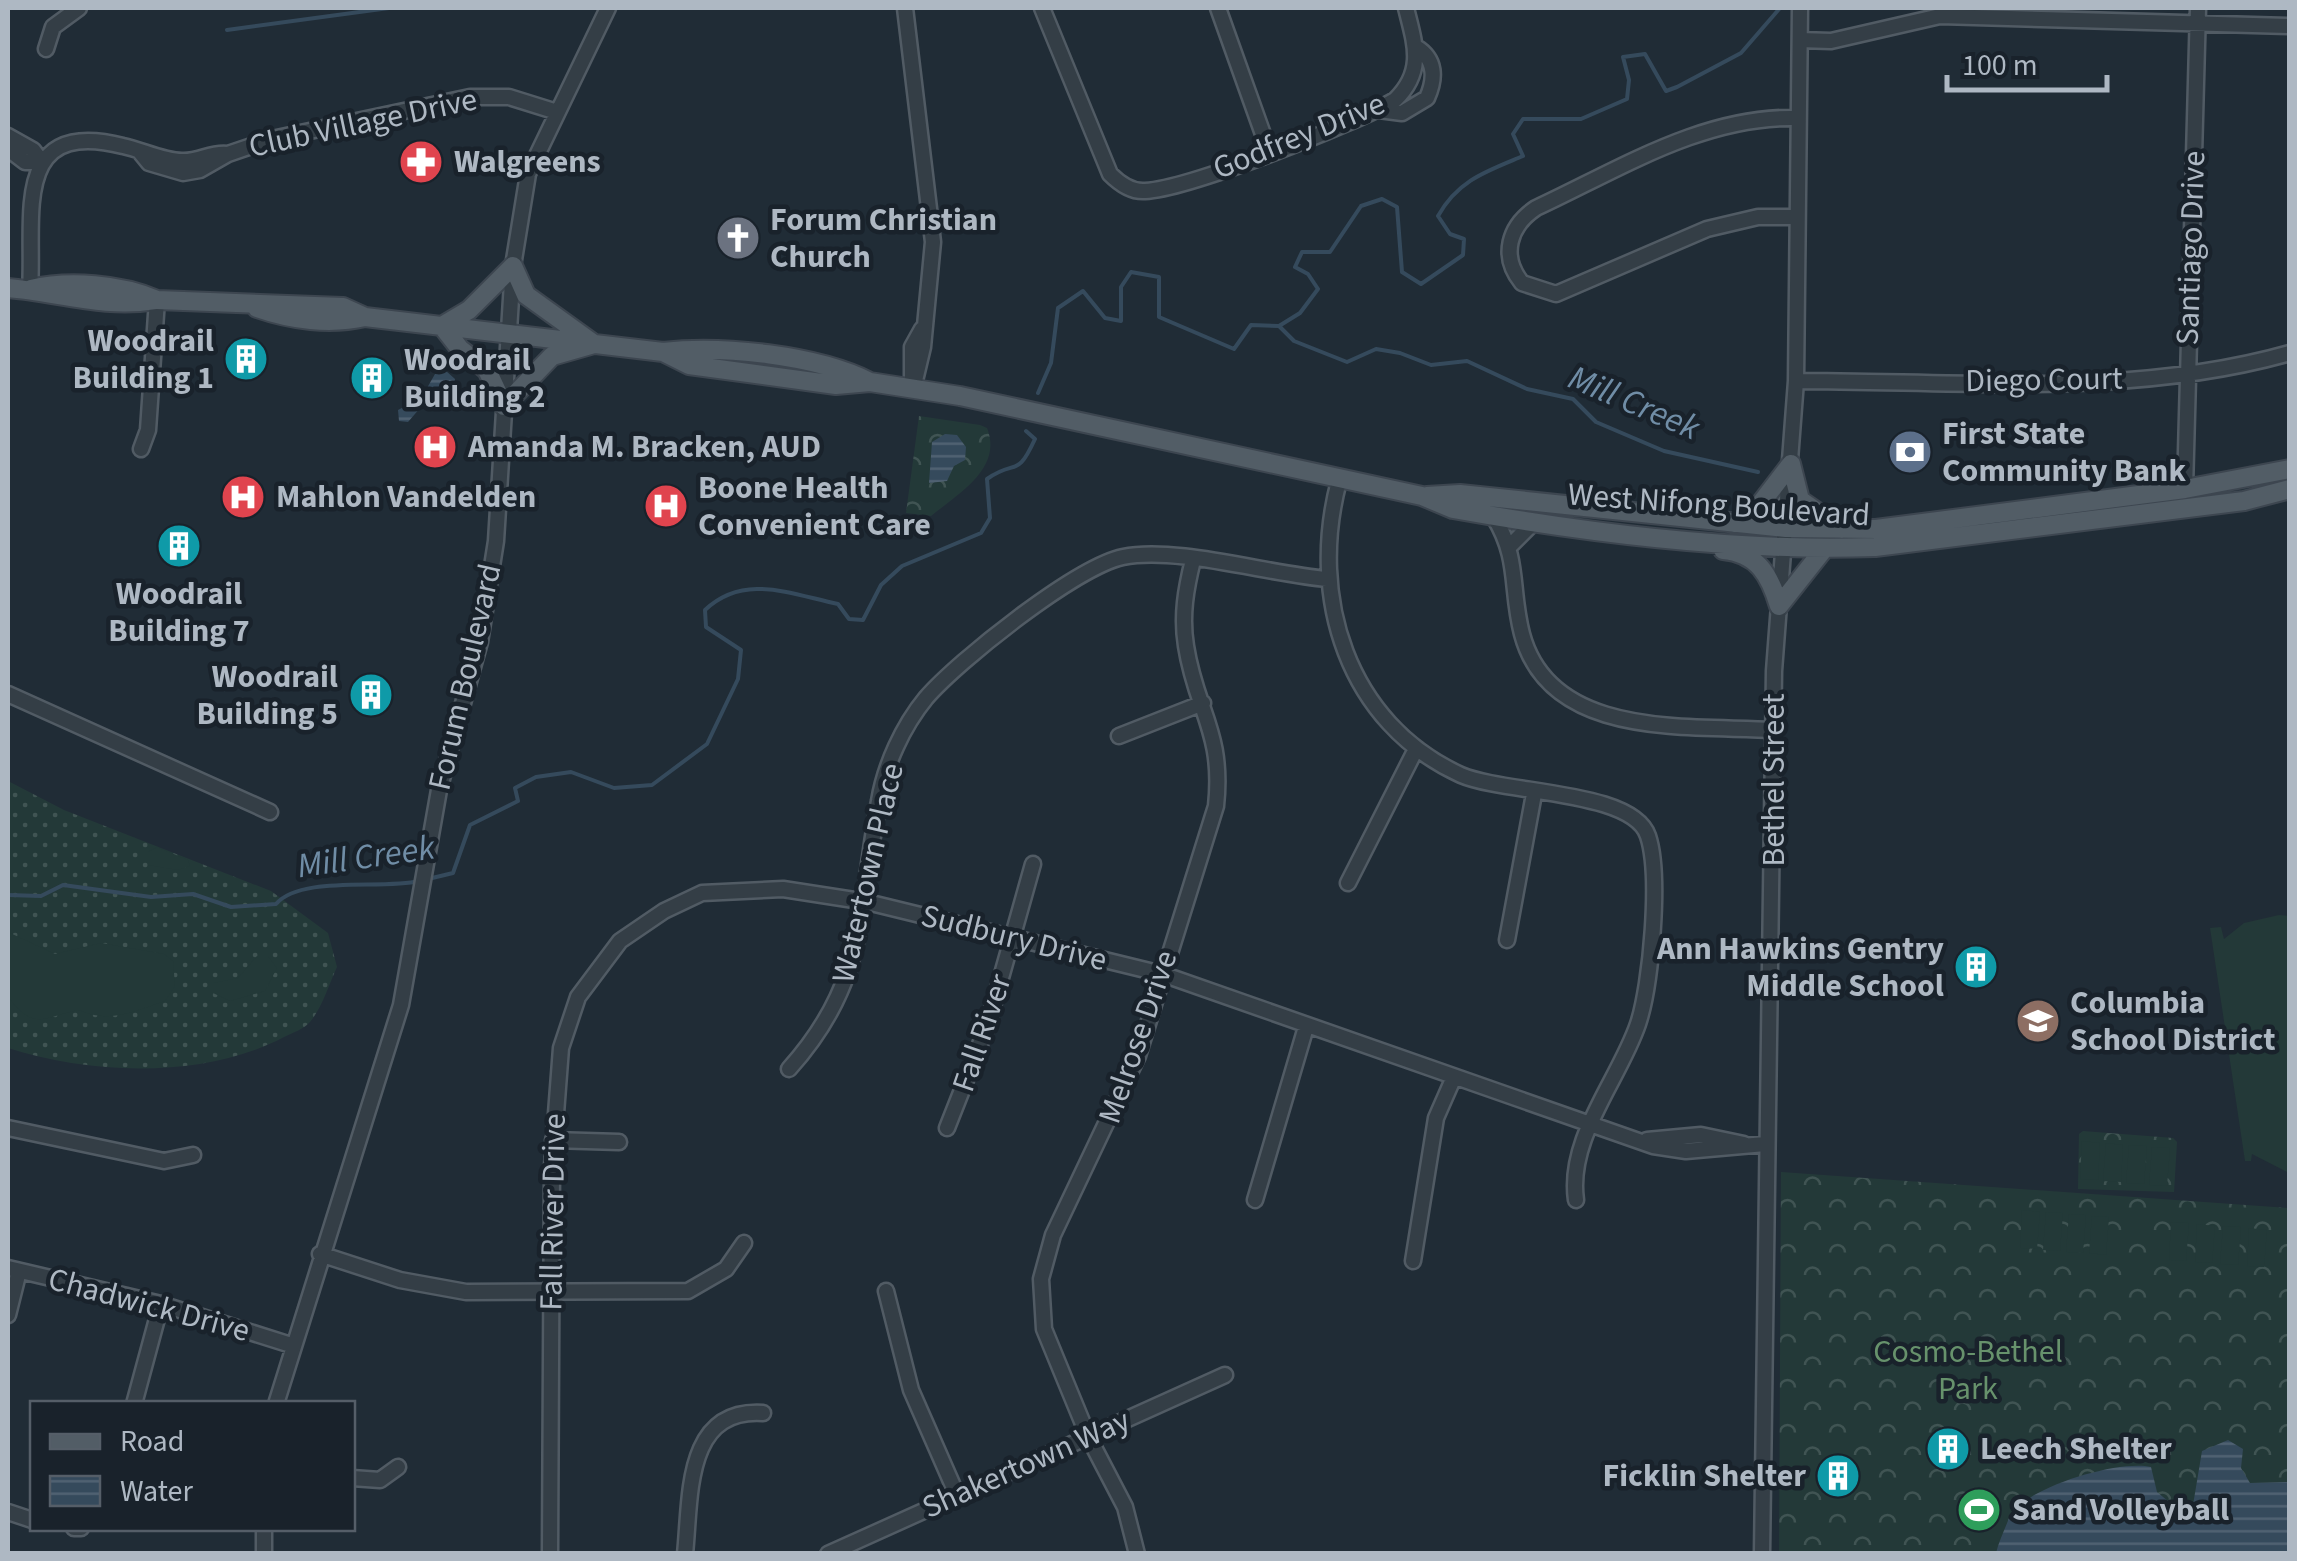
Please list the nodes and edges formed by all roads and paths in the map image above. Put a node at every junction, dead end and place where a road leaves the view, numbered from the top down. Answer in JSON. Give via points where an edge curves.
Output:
{"nodes":[{"id":1,"x":79,"y":8,"type":"edge"},
{"id":2,"x":608,"y":8,"type":"edge"},
{"id":3,"x":905,"y":8,"type":"edge"},
{"id":4,"x":1042,"y":8,"type":"edge"},
{"id":5,"x":1218,"y":8,"type":"edge"},
{"id":6,"x":1406,"y":8,"type":"edge"},
{"id":7,"x":1800,"y":8,"type":"edge"},
{"id":8,"x":2066,"y":13,"type":"edge"},
{"id":9,"x":2198,"y":15,"type":"edge"},
{"id":10,"x":2290,"y":26,"type":"edge"},
{"id":11,"x":1800,"y":40,"type":"junction"},
{"id":12,"x":1416,"y":47,"type":"junction"},
{"id":13,"x":46,"y":50,"type":"dead end"},
{"id":14,"x":1378,"y":110,"type":"junction"},
{"id":15,"x":556,"y":112,"type":"junction"},
{"id":16,"x":1798,"y":118,"type":"junction"},
{"id":17,"x":8,"y":136,"type":"edge"},
{"id":18,"x":8,"y":149,"type":"edge"},
{"id":19,"x":1268,"y":151,"type":"junction"},
{"id":20,"x":42,"y":162,"type":"junction"},
{"id":21,"x":1797,"y":216,"type":"junction"},
{"id":22,"x":513,"y":266,"type":"junction"},
{"id":23,"x":8,"y":288,"type":"edge"},
{"id":24,"x":30,"y":290,"type":"junction"},
{"id":25,"x":158,"y":300,"type":"junction"},
{"id":26,"x":442,"y":326,"type":"junction"},
{"id":27,"x":507,"y":332,"type":"junction"},
{"id":28,"x":594,"y":344,"type":"junction"},
{"id":29,"x":663,"y":352,"type":"junction"},
{"id":30,"x":2290,"y":353,"type":"edge"},
{"id":31,"x":810,"y":363,"type":"junction"},
{"id":32,"x":747,"y":374,"type":"junction"},
{"id":33,"x":2187,"y":376,"type":"junction"},
{"id":34,"x":1796,"y":381,"type":"junction"},
{"id":35,"x":870,"y":382,"type":"junction"},
{"id":36,"x":913,"y":389,"type":"junction"},
{"id":37,"x":504,"y":406,"type":"junction"},
{"id":38,"x":141,"y":449,"type":"dead end"},
{"id":39,"x":1791,"y":464,"type":"junction"},
{"id":40,"x":2287,"y":477,"type":"edge"},
{"id":41,"x":1339,"y":482,"type":"junction"},
{"id":42,"x":2185,"y":489,"type":"junction"},
{"id":43,"x":1422,"y":496,"type":"junction"},
{"id":44,"x":1494,"y":517,"type":"junction"},
{"id":45,"x":1535,"y":522,"type":"junction"},
{"id":46,"x":1734,"y":523,"type":"junction"},
{"id":47,"x":2076,"y":523,"type":"junction"},
{"id":48,"x":1842,"y":529,"type":"junction"},
{"id":49,"x":1656,"y":535,"type":"junction"},
{"id":50,"x":1786,"y":537,"type":"junction"},
{"id":51,"x":1511,"y":546,"type":"junction"},
{"id":52,"x":1824,"y":549,"type":"junction"},
{"id":53,"x":1193,"y":560,"type":"junction"},
{"id":54,"x":1326,"y":579,"type":"junction"},
{"id":55,"x":1779,"y":606,"type":"junction"},
{"id":56,"x":8,"y":694,"type":"edge"},
{"id":57,"x":1203,"y":703,"type":"junction"},
{"id":58,"x":1774,"y":730,"type":"junction"},
{"id":59,"x":1118,"y":736,"type":"dead end"},
{"id":60,"x":1416,"y":749,"type":"junction"},
{"id":61,"x":1534,"y":794,"type":"junction"},
{"id":62,"x":270,"y":812,"type":"dead end"},
{"id":63,"x":1033,"y":864,"type":"dead end"},
{"id":64,"x":1348,"y":883,"type":"dead end"},
{"id":65,"x":867,"y":902,"type":"junction"},
{"id":66,"x":664,"y":911,"type":"joint"},
{"id":67,"x":1015,"y":936,"type":"junction"},
{"id":68,"x":1507,"y":940,"type":"dead end"},
{"id":69,"x":1162,"y":974,"type":"junction"},
{"id":70,"x":1306,"y":1028,"type":"junction"},
{"id":71,"x":789,"y":1068,"type":"dead end"},
{"id":72,"x":1454,"y":1077,"type":"junction"},
{"id":73,"x":1592,"y":1124,"type":"junction"},
{"id":74,"x":8,"y":1128,"type":"edge"},
{"id":75,"x":947,"y":1128,"type":"dead end"},
{"id":76,"x":553,"y":1140,"type":"junction"},
{"id":77,"x":619,"y":1142,"type":"dead end"},
{"id":78,"x":1765,"y":1144,"type":"junction"},
{"id":79,"x":193,"y":1155,"type":"dead end"},
{"id":80,"x":1254,"y":1200,"type":"dead end"},
{"id":81,"x":1576,"y":1200,"type":"dead end"},
{"id":82,"x":744,"y":1243,"type":"dead end"},
{"id":83,"x":320,"y":1254,"type":"junction"},
{"id":84,"x":1413,"y":1262,"type":"dead end"},
{"id":85,"x":13,"y":1270,"type":"edge"},
{"id":86,"x":552,"y":1291,"type":"junction"},
{"id":87,"x":886,"y":1291,"type":"dead end"},
{"id":88,"x":161,"y":1304,"type":"junction"},
{"id":89,"x":8,"y":1315,"type":"edge"},
{"id":90,"x":290,"y":1345,"type":"junction"},
{"id":91,"x":1225,"y":1375,"type":"dead end"},
{"id":92,"x":135,"y":1401,"type":"edge"},
{"id":93,"x":277,"y":1401,"type":"edge"},
{"id":94,"x":763,"y":1413,"type":"dead end"},
{"id":95,"x":1088,"y":1436,"type":"junction"},
{"id":96,"x":398,"y":1467,"type":"dead end"},
{"id":97,"x":355,"y":1478,"type":"edge"},
{"id":98,"x":957,"y":1495,"type":"junction"},
{"id":99,"x":550,"y":1554,"type":"edge"},
{"id":100,"x":684,"y":1554,"type":"edge"},
{"id":101,"x":828,"y":1554,"type":"edge"},
{"id":102,"x":1137,"y":1554,"type":"edge"},
{"id":103,"x":1762,"y":1554,"type":"edge"}],
"edges":[{"from":1,"to":13,"type":"street","via":[[53,28]]},
{"from":2,"to":15,"type":"street","name":"Forum Boulevard"},
{"from":3,"to":36,"type":"street","via":[[933,242],[922,328],[912,347]]},
{"from":4,"to":19,"type":"street","name":"Godfrey Drive","via":[[1110,174],[1128,187],[1146,191]]},
{"from":5,"to":19,"type":"street"},
{"from":6,"to":12,"type":"street"},
{"from":7,"to":11,"type":"street","name":"Bethel Street"},
{"from":8,"to":9,"type":"street"},
{"from":8,"to":11,"type":"street","via":[[1940,16],[1831,41]]},
{"from":9,"to":10,"type":"street"},
{"from":9,"to":33,"type":"street","name":"Santiago Drive"},
{"from":11,"to":16,"type":"street","name":"Bethel Street"},
{"from":12,"to":14,"type":"street","name":"Godfrey Drive","via":[[1413,78]]},
{"from":12,"to":14,"type":"street","via":[[1433,69],[1427,98],[1402,113]]},
{"from":14,"to":19,"type":"street","name":"Godfrey Drive"},
{"from":15,"to":20,"type":"street","name":"Club Village Drive","via":[[508,96],[470,97],[272,139],[183,173],[121,145],[75,142]]},
{"from":15,"to":22,"type":"street","name":"Forum Boulevard","via":[[528,174]]},
{"from":16,"to":21,"type":"street","name":"Bethel Street"},
{"from":16,"to":21,"type":"street","via":[[1715,126],[1536,208],[1514,227],[1509,259],[1530,288],[1556,294],[1707,229]]},
{"from":17,"to":20,"type":"street"},
{"from":18,"to":20,"type":"street","via":[[25,162]]},
{"from":20,"to":24,"type":"street","via":[[32,186]]},
{"from":21,"to":34,"type":"street","name":"Bethel Street"},
{"from":22,"to":26,"type":"main road"},
{"from":22,"to":27,"type":"street","name":"Forum Boulevard"},
{"from":22,"to":28,"type":"main road","via":[[526,295]]},
{"from":23,"to":24,"type":"main road","name":"West Nifong Boulevard"},
{"from":24,"to":25,"type":"main road","name":"West Nifong Boulevard","via":[[52,284],[138,291]]},
{"from":25,"to":26,"type":"main road","name":"West Nifong Boulevard","via":[[306,303]]},
{"from":25,"to":38,"type":"street"},
{"from":26,"to":27,"type":"main road","name":"West Nifong Boulevard"},
{"from":26,"to":37,"type":"main road","via":[[487,370]]},
{"from":27,"to":28,"type":"main road","name":"West Nifong Boulevard"},
{"from":27,"to":37,"type":"street","name":"Forum Boulevard"},
{"from":28,"to":29,"type":"main road","name":"West Nifong Boulevard"},
{"from":28,"to":37,"type":"main road","via":[[552,356]]},
{"from":29,"to":31,"type":"main road","name":"West Nifong Boulevard","via":[[693,348]]},
{"from":29,"to":32,"type":"main road","name":"West Nifong Boulevard","via":[[689,366]]},
{"from":30,"to":33,"type":"street","name":"Diego Court"},
{"from":31,"to":32,"type":"main road","via":[[804,370],[768,367]]},
{"from":31,"to":35,"type":"main road","name":"West Nifong Boulevard"},
{"from":32,"to":35,"type":"main road","name":"West Nifong Boulevard","via":[[836,386]]},
{"from":33,"to":34,"type":"street","name":"Diego Court"},
{"from":33,"to":42,"type":"street","name":"Santiago Drive"},
{"from":34,"to":39,"type":"street","name":"Bethel Street"},
{"from":35,"to":36,"type":"main road","name":"West Nifong Boulevard"},
{"from":36,"to":41,"type":"main road","name":"West Nifong Boulevard"},
{"from":37,"to":83,"type":"street","name":"Forum Boulevard","via":[[492,576],[480,642],[438,790],[401,1004]]},
{"from":39,"to":46,"type":"main road","via":[[1758,507]]},
{"from":39,"to":48,"type":"main road","via":[[1800,500]]},
{"from":39,"to":50,"type":"street","name":"Bethel Street"},
{"from":40,"to":42,"type":"main road"},
{"from":40,"to":47,"type":"main road","name":"West Nifong Boulevard","via":[[2202,496],[2193,508]]},
{"from":41,"to":43,"type":"main road","name":"West Nifong Boulevard"},
{"from":41,"to":54,"type":"street"},
{"from":42,"to":47,"type":"main road","via":[[2177,498],[2096,510]]},
{"from":42,"to":48,"type":"main road","name":"West Nifong Boulevard"},
{"from":43,"to":44,"type":"main road","name":"West Nifong Boulevard"},
{"from":43,"to":46,"type":"main road","name":"West Nifong Boulevard","via":[[1460,494]]},
{"from":44,"to":45,"type":"main road","name":"West Nifong Boulevard"},
{"from":44,"to":51,"type":"street"},
{"from":45,"to":49,"type":"main road","name":"West Nifong Boulevard"},
{"from":45,"to":51,"type":"street"},
{"from":46,"to":50,"type":"main road","name":"West Nifong Boulevard"},
{"from":47,"to":52,"type":"main road","name":"West Nifong Boulevard"},
{"from":48,"to":50,"type":"main road","name":"West Nifong Boulevard"},
{"from":49,"to":50,"type":"main road","name":"West Nifong Boulevard"},
{"from":49,"to":55,"type":"main road","via":[[1669,545],[1736,551],[1755,560],[1770,576]]},
{"from":50,"to":52,"type":"main road","name":"West Nifong Boulevard"},
{"from":50,"to":55,"type":"street","name":"Bethel Street"},
{"from":51,"to":58,"type":"street","via":[[1523,637],[1562,696],[1616,718]]},
{"from":52,"to":55,"type":"main road"},
{"from":53,"to":54,"type":"street","name":"Watertown Place"},
{"from":53,"to":57,"type":"street","name":"Melrose Drive","via":[[1184,596],[1186,646]]},
{"from":53,"to":65,"type":"street","name":"Watertown Place","via":[[1156,554],[1088,569],[925,699],[889,763]]},
{"from":54,"to":60,"type":"street","via":[[1342,651],[1372,705]]},
{"from":55,"to":58,"type":"street","name":"Bethel Street"},
{"from":56,"to":62,"type":"street"},
{"from":57,"to":59,"type":"street"},
{"from":57,"to":69,"type":"street","name":"Melrose Drive","via":[[1220,768],[1216,806]]},
{"from":58,"to":78,"type":"street","name":"Bethel Street"},
{"from":60,"to":61,"type":"street","via":[[1463,776]]},
{"from":60,"to":64,"type":"street"},
{"from":61,"to":68,"type":"street"},
{"from":61,"to":73,"type":"street","via":[[1629,811],[1648,836],[1654,871],[1638,1024]]},
{"from":63,"to":67,"type":"street","name":"Fall River"},
{"from":65,"to":66,"type":"street","name":"Sudbury Drive","via":[[744,888],[702,893]]},
{"from":65,"to":67,"type":"street","name":"Sudbury Drive"},
{"from":65,"to":71,"type":"street","name":"Watertown Place","via":[[839,998],[820,1035]]},
{"from":66,"to":76,"type":"street","name":"Fall River Drive","via":[[620,941],[578,997],[560,1048]]},
{"from":67,"to":69,"type":"street","name":"Sudbury Drive"},
{"from":67,"to":75,"type":"street","name":"Fall River"},
{"from":69,"to":70,"type":"street","name":"Sudbury Drive"},
{"from":69,"to":95,"type":"street","name":"Melrose Drive","via":[[1138,1056],[1052,1235],[1041,1279],[1044,1329]]},
{"from":70,"to":72,"type":"street","name":"Sudbury Drive"},
{"from":70,"to":80,"type":"street"},
{"from":72,"to":73,"type":"street","name":"Sudbury Drive"},
{"from":72,"to":84,"type":"street","via":[[1436,1118]]},
{"from":73,"to":78,"type":"street","name":"Sudbury Drive","via":[[1686,1151]]},
{"from":73,"to":81,"type":"street","via":[[1576,1166]]},
{"from":74,"to":79,"type":"street","via":[[164,1162]]},
{"from":76,"to":77,"type":"street"},
{"from":76,"to":86,"type":"street","name":"Fall River Drive"},
{"from":78,"to":103,"type":"street","name":"Bethel Street"},
{"from":82,"to":86,"type":"street","via":[[726,1268],[688,1291]]},
{"from":83,"to":86,"type":"street","via":[[431,1287]]},
{"from":83,"to":90,"type":"street","name":"Forum Boulevard"},
{"from":85,"to":88,"type":"street","name":"Chadwick Drive"},
{"from":85,"to":89,"type":"street"},
{"from":86,"to":99,"type":"street","name":"Fall River Drive"},
{"from":87,"to":98,"type":"street","via":[[911,1390]]},
{"from":88,"to":90,"type":"street","name":"Chadwick Drive"},
{"from":88,"to":92,"type":"street"},
{"from":90,"to":93,"type":"street","name":"Forum Boulevard"},
{"from":91,"to":95,"type":"street","name":"Shakertown Way"},
{"from":94,"to":100,"type":"street","via":[[738,1412],[710,1430],[695,1460]]},
{"from":95,"to":98,"type":"street","name":"Shakertown Way"},
{"from":95,"to":102,"type":"street","name":"Melrose Drive","via":[[1125,1507]]},
{"from":96,"to":97,"type":"street","via":[[380,1480]]},
{"from":98,"to":101,"type":"street","name":"Shakertown Way"}]}
